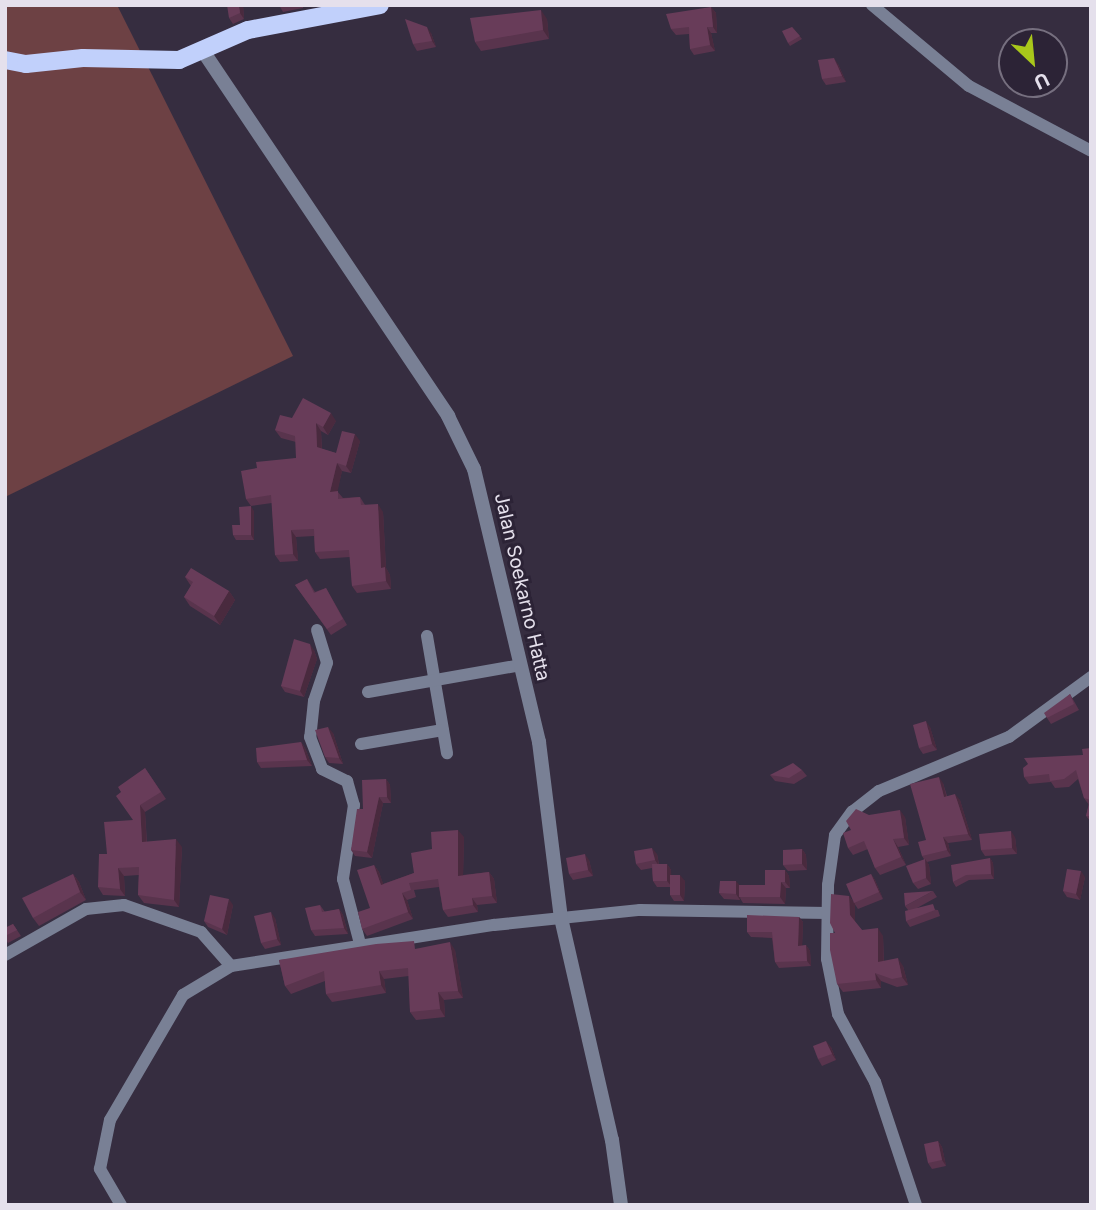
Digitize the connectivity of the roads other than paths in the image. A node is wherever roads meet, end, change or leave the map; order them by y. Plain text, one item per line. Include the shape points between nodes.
1 (380, 5) edge
2 (872, 5) edge
3 (203, 51) junction
4 (5, 60) edge
5 (1091, 151) edge
6 (317, 630) dead end
7 (427, 635) dead end
8 (521, 665) junction
9 (1091, 677) edge
10 (434, 680) junction
11 (368, 692) dead end
12 (443, 730) junction
13 (361, 744) dead end
14 (447, 753) dead end
15 (828, 913) junction
16 (561, 918) junction
17 (360, 944) junction
18 (5, 955) edge
19 (231, 966) junction
20 (121, 1205) edge
21 (621, 1205) edge
22 (916, 1205) edge

1 - 3 main road via 248,30
2 - 5 street via 969,86
3 - 4 main road via 163,62 100,58 26,64
3 - 8 street, Jalan Soekarno Hatta via 448,416 474,469
6 - 17 street via 327,663 314,701 310,737 322,769 347,780 354,805 343,879
7 - 10 street
8 - 10 street
8 - 16 street, Jalan Soekarno Hatta via 539,742
9 - 15 street via 1009,737 879,791 852,812 835,835
10 - 11 street
10 - 12 street
12 - 13 street
12 - 14 street
15 - 16 street via 640,910
15 - 22 street via 827,959 838,1014 875,1082
16 - 17 street
16 - 21 street, Jalan Soekarno Hatta via 612,1140
17 - 19 street
18 - 19 street via 86,909 124,905 201,932
19 - 20 street via 183,995 110,1120 100,1170

